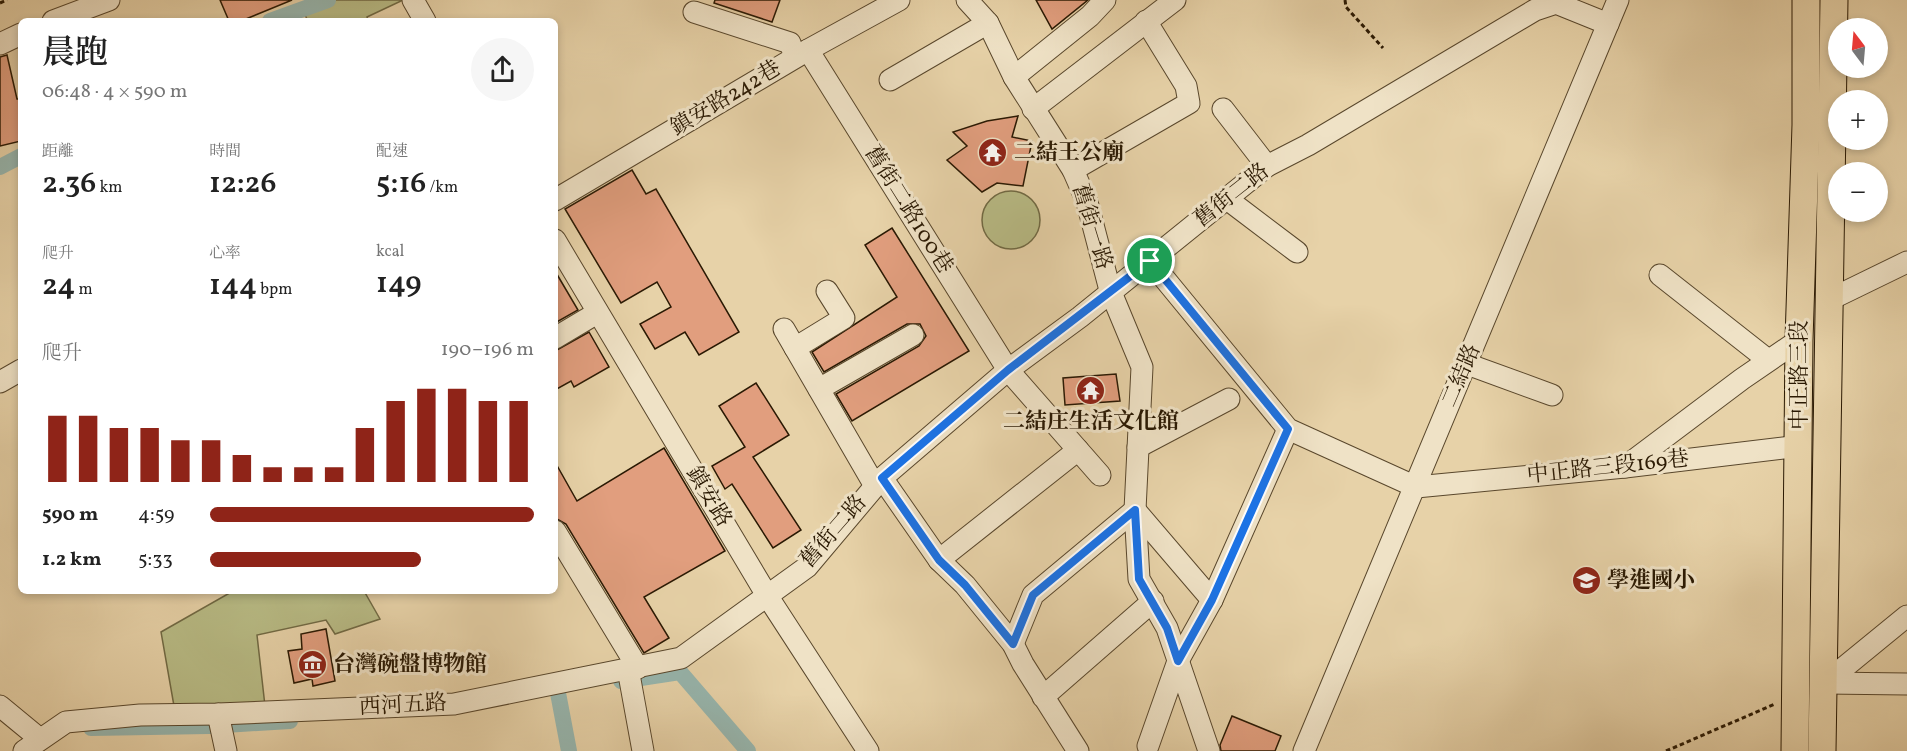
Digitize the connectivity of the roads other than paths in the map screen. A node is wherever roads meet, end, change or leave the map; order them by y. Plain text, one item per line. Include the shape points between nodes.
1 (109, 0) edge
2 (413, 0) edge
3 (899, 0) edge
4 (967, 0) edge
5 (1105, 0) edge
6 (1175, 0) edge
7 (1618, 0) edge
8 (1806, 0) edge
9 (1834, 0) edge
10 (694, 12) dead end
11 (61, 18) edge
12 (423, 18) edge
13 (1146, 21) junction
14 (988, 23) junction
15 (1608, 24) junction
16 (18, 35) edge
17 (0, 44) edge
18 (801, 53) junction
19 (1014, 77) junction
20 (890, 80) dead end
21 (1033, 109) junction
22 (1222, 109) dead end
23 (1267, 166) junction
24 (1073, 170) junction
25 (558, 198) edge
26 (1227, 199) junction
27 (558, 245) edge
28 (1297, 252) dead end
29 (1150, 261) junction
30 (1907, 262) edge
31 (1660, 275) dead end
32 (1110, 290) junction
33 (827, 291) dead end
34 (1829, 300) junction
35 (597, 313) junction
36 (784, 329) dead end
37 (913, 335) dead end
38 (558, 336) edge
39 (1799, 340) junction
40 (795, 348) junction
41 (1768, 360) junction
42 (1467, 364) junction
43 (1008, 370) junction
44 (18, 372) edge
45 (0, 382) edge
46 (819, 389) junction
47 (1552, 395) dead end
48 (1229, 399) dead end
49 (1288, 429) junction
50 (1800, 446) junction
51 (1138, 447) junction
52 (1078, 450) junction
53 (1625, 467) junction
54 (1100, 475) dead end
55 (878, 482) junction
56 (1416, 487) junction
57 (1135, 510) junction
58 (1827, 524) junction
59 (1798, 525) junction
60 (558, 536) edge
61 (939, 560) junction
62 (768, 597) junction
63 (1212, 600) junction
64 (1152, 601) junction
65 (1907, 616) edge
66 (1013, 644) junction
67 (1178, 661) junction
68 (633, 668) junction
69 (1825, 683) junction
70 (1907, 684) edge
71 (1043, 697) junction
72 (0, 706) edge
73 (221, 729) edge
74 (32, 745) edge
75 (1148, 746) dead end
76 (643, 751) edge
77 (868, 751) edge
78 (1078, 751) edge
79 (1209, 751) edge
80 (1304, 751) edge
81 (1795, 751) edge
82 (1822, 751) edge

1 - 11 street
2 - 12 street
3 - 18 street, 鎮安路242巷
4 - 14 street, 舊街一路
5 - 19 street
6 - 13 street
7 - 15 street, 二結路
8 - 39 main road, 中正路三段
9 - 34 main road, 中正路三段
10 - 18 street, 舊街二路100巷 via 790,43
13 - 21 street
13 - 24 street via 1186,86 1189,103
14 - 19 street, 舊街一路
14 - 20 street
15 - 23 street, 舊街二路 via 1556,3 1534,10
15 - 42 street, 二結路
16 - 17 street
18 - 25 street, 鎮安路242巷
18 - 43 street, 舊街二路100巷
19 - 21 street, 舊街一路
21 - 24 street, 舊街一路
22 - 23 street
23 - 26 street, 舊街二路
24 - 32 street, 舊街一路 via 1087,202
26 - 28 street
26 - 29 street, 舊街二路
27 - 35 street, 鎮安路
29 - 32 street, 舊街二路
29 - 49 street
30 - 34 street
31 - 41 street
32 - 43 street, 舊街二路
32 - 51 street, 舊街一路 via 1142,367
33 - 40 street via 844,318
34 - 58 main road, 中正路三段
35 - 38 street
35 - 62 street, 鎮安路
36 - 40 street
37 - 46 street
39 - 41 street
39 - 50 main road, 中正路三段
40 - 46 street
41 - 53 street
42 - 47 street
42 - 56 street, 二結路
43 - 52 street, 舊街二路100巷
43 - 55 street, 舊街二路
44 - 45 street
46 - 55 street
48 - 51 street
49 - 56 street
49 - 63 street
50 - 53 street, 中正路三段169巷
50 - 59 main road, 中正路三段
51 - 57 street, 舊街一路
52 - 54 street, 舊街二路100巷
52 - 61 street
53 - 56 street, 中正路三段169巷
55 - 61 street
55 - 62 street, 舊街二路 via 807,567
56 - 80 street, 二結路
57 - 63 street
57 - 64 street, 舊街一路 via 1139,579
57 - 66 street via 1033,595
58 - 59 main road
58 - 69 main road, 中正路三段
59 - 81 main road, 中正路三段
60 - 68 street
61 - 66 street
62 - 68 street, 西河五路 via 681,658
62 - 77 street, 鎮安路
63 - 67 street
64 - 67 street, 舊街一路 via 1167,628
64 - 71 street
65 - 69 street
66 - 71 street
67 - 75 street
67 - 79 street, 舊街一路
68 - 73 street, 西河五路 via 454,704
68 - 76 street via 632,690
69 - 70 street
69 - 82 main road, 中正路三段
71 - 78 street
72 - 74 street
73 - 74 street, 西河五路 via 141,715 66,722

